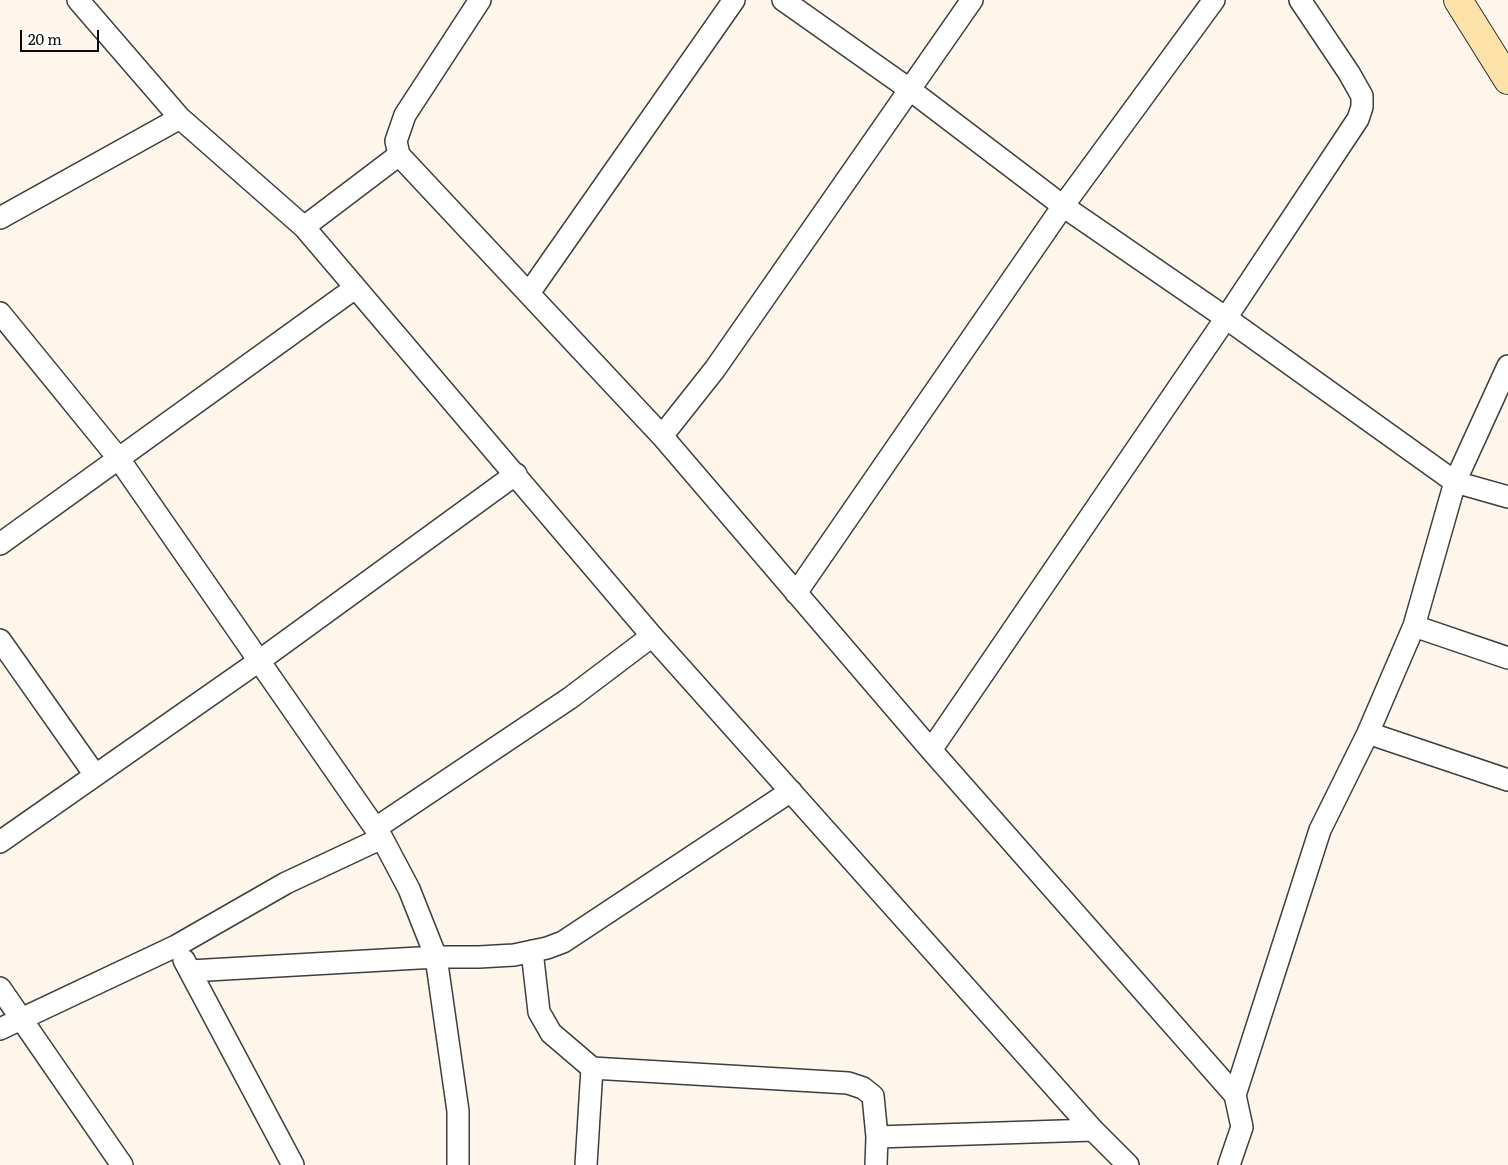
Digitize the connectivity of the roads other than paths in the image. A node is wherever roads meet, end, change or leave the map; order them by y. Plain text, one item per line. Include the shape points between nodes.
1 (78, 0) edge
2 (480, 0) edge
3 (734, 0) edge
4 (783, 0) edge
5 (972, 0) edge
6 (1214, 0) edge
7 (1300, 0) edge
8 (1458, 0) edge
9 (1508, 80) edge
10 (909, 89) junction
11 (180, 118) junction
12 (399, 154) junction
13 (1063, 206) junction
14 (0, 218) edge
15 (304, 227) junction
16 (355, 288) junction
17 (528, 293) junction
18 (0, 313) edge
19 (1226, 318) junction
20 (1508, 366) edge
21 (662, 436) junction
22 (119, 459) junction
23 (516, 474) junction
24 (1455, 482) junction
25 (1508, 497) edge
26 (0, 544) edge
27 (796, 593) junction
28 (1414, 626) junction
29 (652, 636) junction
30 (0, 640) edge
31 (1508, 658) edge
32 (259, 661) junction
33 (1368, 732) junction
34 (931, 750) junction
35 (96, 775) junction
36 (1508, 780) edge
37 (791, 791) junction
38 (379, 833) junction
39 (0, 842) edge
40 (176, 946) junction
41 (532, 951) junction
42 (436, 957) junction
43 (190, 971) junction
44 (0, 988) edge
45 (20, 1019) junction
46 (0, 1029) edge
47 (592, 1068) junction
48 (1235, 1095) junction
49 (1093, 1130) junction
50 (877, 1136) junction
51 (122, 1165) edge
52 (293, 1165) edge
53 (458, 1165) edge
54 (586, 1165) edge
55 (876, 1165) edge
56 (1128, 1165) edge
57 (1229, 1165) edge

1 - 11 street
2 - 12 street via 405,115 396,141
3 - 17 street
4 - 10 street
5 - 10 street
6 - 13 street
7 - 19 street via 1349,73 1362,96 1362,107 1358,119
8 - 9 street
10 - 13 street
10 - 21 street via 715,368
11 - 14 street
11 - 15 street
12 - 15 street
12 - 17 street
13 - 19 street
13 - 27 street
15 - 16 street
16 - 22 street
16 - 23 street
17 - 21 street
18 - 22 street
19 - 24 street
19 - 34 street
20 - 24 street
21 - 27 street
22 - 26 street
22 - 32 street
23 - 29 street
23 - 32 street
24 - 25 street
24 - 28 street
27 - 34 street
28 - 31 street
28 - 33 street
29 - 37 street
29 - 38 street
30 - 35 street
32 - 35 street
32 - 38 street
33 - 36 street
33 - 48 street via 1320,830
34 - 48 street
35 - 39 street
37 - 41 street via 563,942
37 - 49 street
38 - 40 street
38 - 42 street via 410,889
40 - 43 street
40 - 45 street
41 - 42 street via 480,958
41 - 47 street via 539,1012 551,1033
42 - 43 street
42 - 53 street via 458,1111
43 - 52 street
44 - 45 street
45 - 46 street
45 - 51 street
47 - 50 street via 848,1083 873,1096
47 - 54 street
48 - 57 street via 1242,1127
49 - 50 street
49 - 56 street
50 - 55 street

